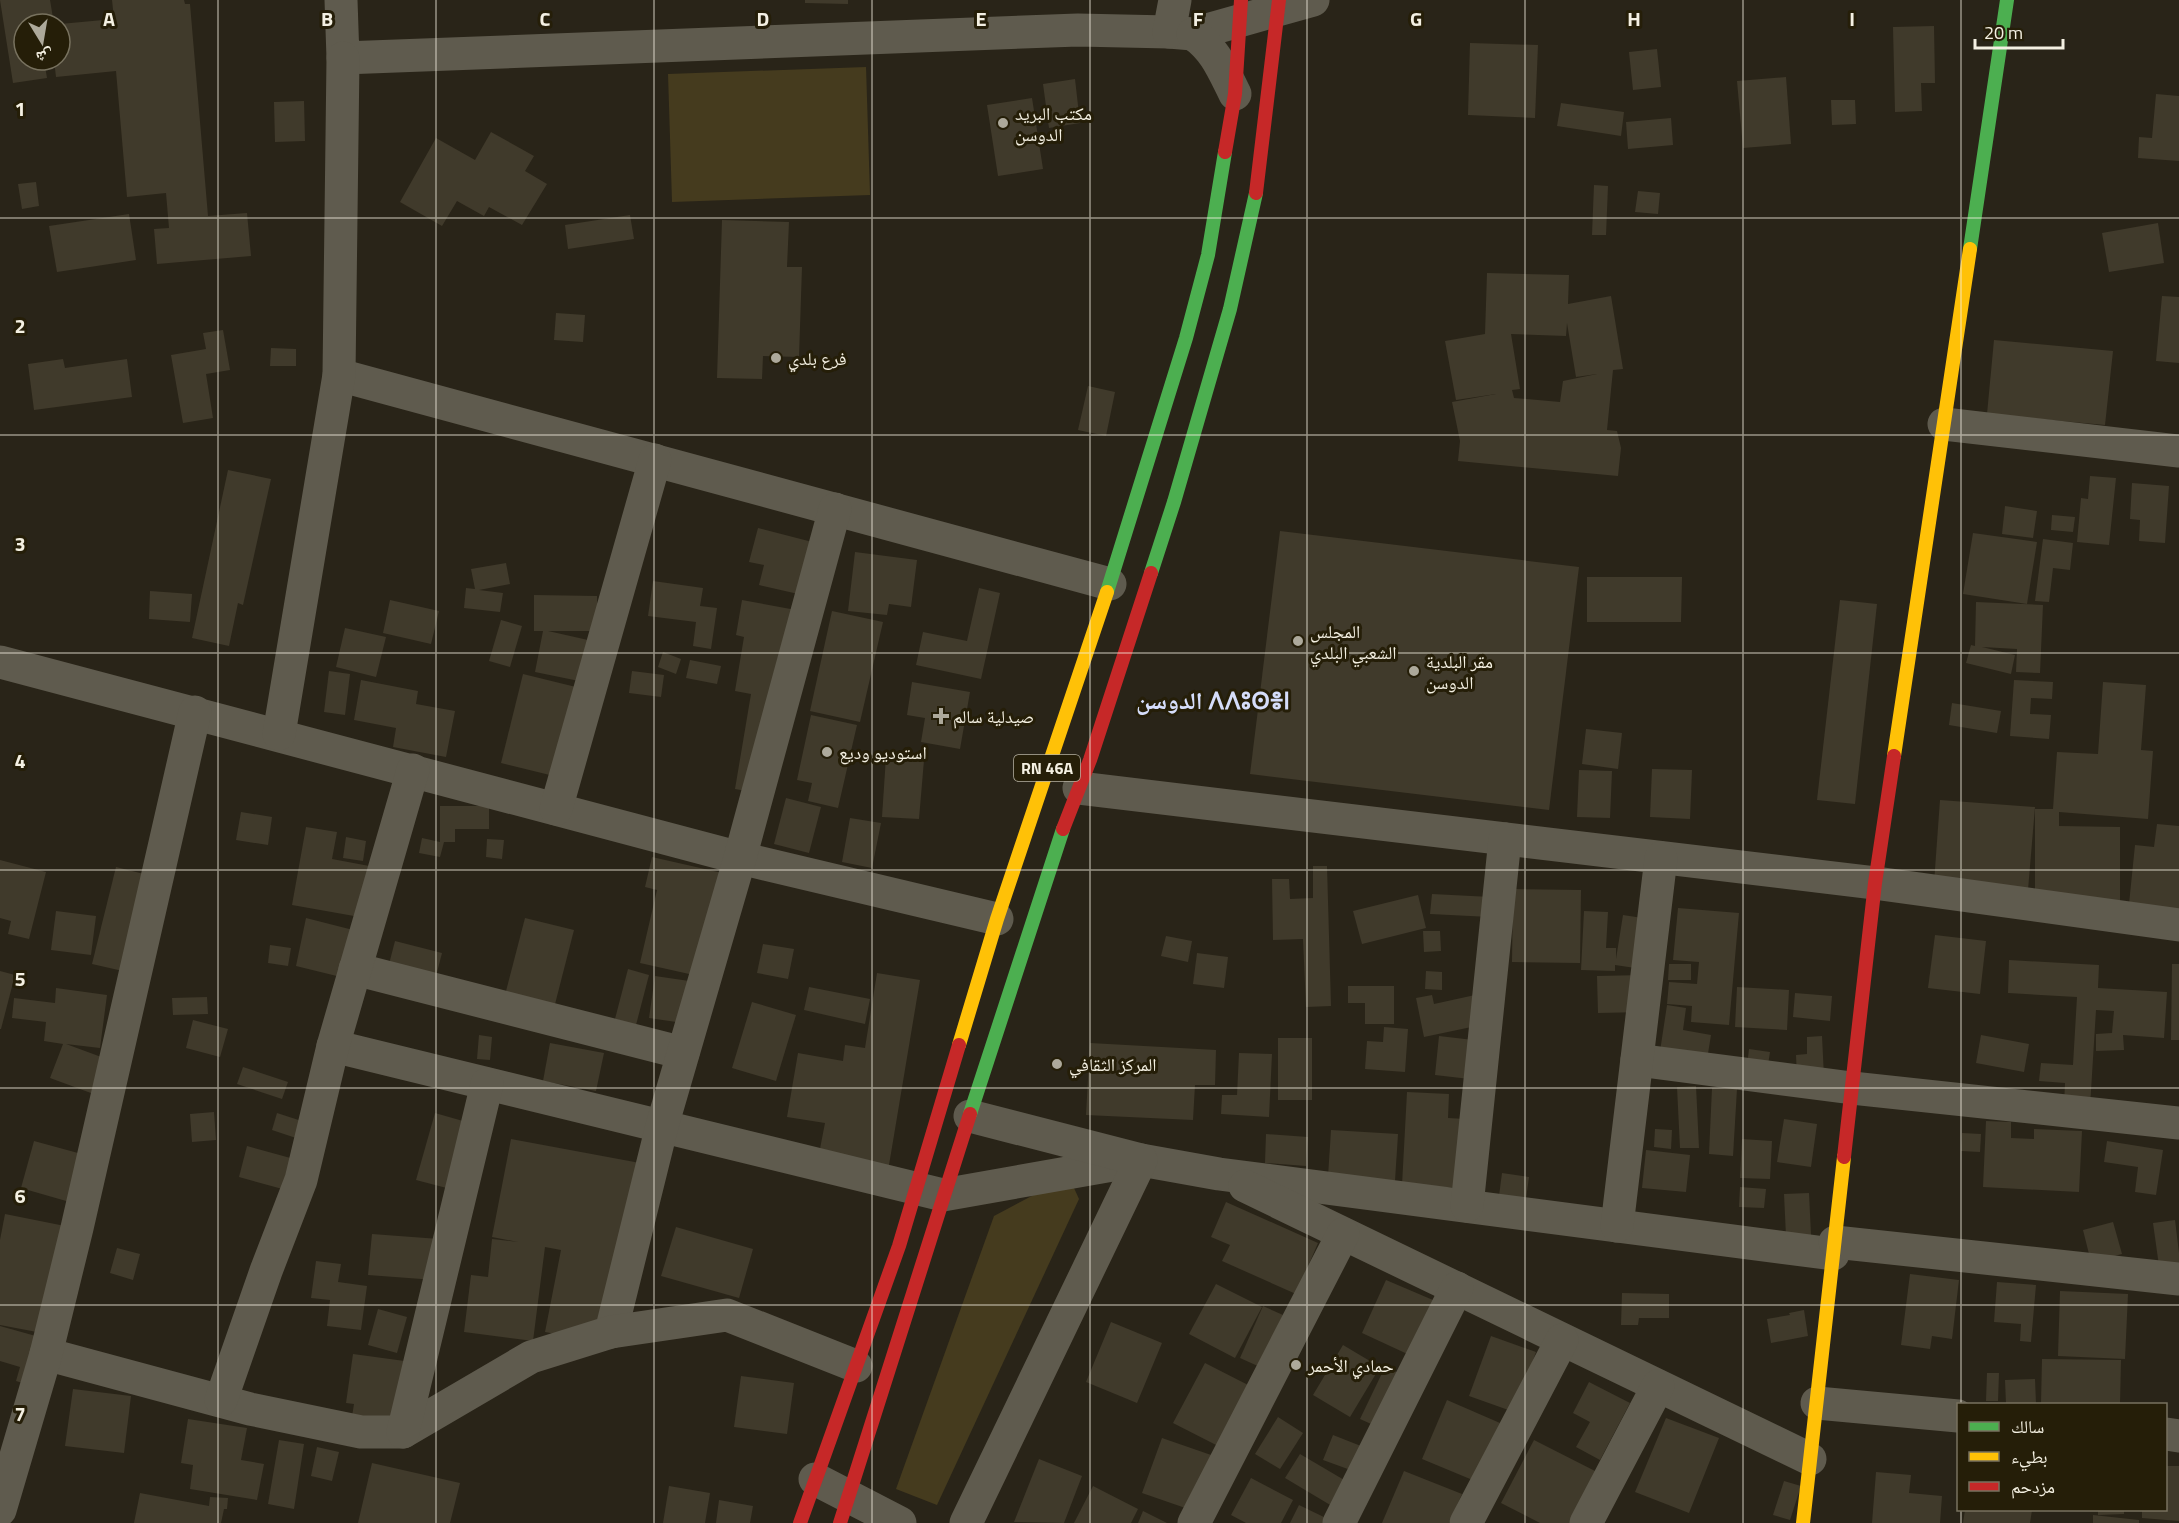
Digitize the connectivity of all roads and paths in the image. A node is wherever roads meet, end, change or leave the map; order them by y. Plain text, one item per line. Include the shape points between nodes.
1 (341, 0) edge
2 (1175, 0) edge
3 (1313, 0) edge
4 (1329, 0) edge
5 (2007, 0) edge
6 (1278, 4) edge
7 (1240, 10) edge
8 (1181, 33) junction
9 (343, 58) junction
10 (1272, 64) junction
11 (1235, 94) junction
12 (339, 375) junction
13 (1944, 424) junction
14 (2179, 452) edge
15 (655, 460) junction
16 (835, 509) junction
17 (1110, 584) junction
18 (0, 662) edge
19 (195, 712) junction
20 (279, 734) junction
21 (413, 770) junction
22 (1079, 788) junction
23 (556, 809) junction
24 (1505, 839) junction
25 (740, 858) junction
26 (1661, 858) junction
27 (1875, 884) junction
28 (997, 919) junction
29 (2179, 925) edge
30 (356, 969) junction
31 (333, 1046) junction
32 (683, 1053) junction
33 (1637, 1060) junction
34 (487, 1084) junction
35 (1852, 1088) junction
36 (970, 1116) junction
37 (2179, 1123) edge
38 (662, 1126) junction
39 (1141, 1160) junction
40 (1219, 1174) junction
41 (929, 1193) junction
42 (1467, 1206) junction
43 (1617, 1226) junction
44 (1342, 1233) junction
45 (1834, 1248) junction
46 (2179, 1279) edge
47 (1457, 1288) junction
48 (611, 1332) junction
49 (1563, 1340) junction
50 (46, 1354) junction
51 (856, 1366) junction
52 (1658, 1386) junction
53 (221, 1400) junction
54 (1817, 1403) junction
55 (1957, 1416) edge
56 (403, 1432) junction
57 (1810, 1459) junction
58 (816, 1479) junction
59 (844, 1509) edge
60 (0, 1510) edge
61 (800, 1523) edge
62 (900, 1523) edge
63 (966, 1523) edge
64 (1194, 1523) edge
65 (1339, 1523) edge
66 (1466, 1523) edge
67 (1586, 1523) edge
68 (1803, 1523) edge

1 - 9 street
2 - 8 street
3 - 6 street
4 - 10 street via 1306,12
5 - 13 main road
6 - 7 street
6 - 10 main road, RN 46A
7 - 8 street
7 - 11 main road, RN 46A
8 - 9 street via 1078,30
8 - 11 street via 1206,43
9 - 12 street
10 - 22 main road, RN 46A via 1257,188 1230,309 1174,502
11 - 17 main road, RN 46A via 1208,255
12 - 15 street
12 - 20 street
13 - 14 street
13 - 27 main road
15 - 16 street
15 - 23 street
16 - 17 street
16 - 25 street
17 - 28 main road, RN 46A
18 - 19 street
19 - 20 street
19 - 50 street
20 - 21 street
21 - 23 street
21 - 30 street
22 - 24 street
22 - 36 main road, RN 46A
23 - 25 street
24 - 26 street
24 - 42 street
25 - 28 street
25 - 32 street
26 - 27 street
26 - 33 street
27 - 29 street
27 - 35 main road
28 - 41 main road, RN 46A
30 - 31 street
30 - 32 street
31 - 34 street
31 - 53 street via 301,1180
32 - 38 street
33 - 35 street
33 - 43 street
34 - 38 street
34 - 56 street
35 - 37 street
35 - 45 main road
36 - 39 street
36 - 41 main road, RN 46A
38 - 41 street
38 - 48 street
39 - 40 street
39 - 41 street
39 - 63 street
40 - 42 street
40 - 44 street
41 - 51 main road, RN 46A via 899,1246
41 - 59 main road, RN 46A
42 - 43 street
43 - 45 street
44 - 47 street
44 - 64 street
45 - 46 street
45 - 54 main road
47 - 49 street
47 - 65 street
48 - 51 street via 726,1315
48 - 56 street via 531,1357
49 - 52 street
49 - 66 street
50 - 53 street
50 - 60 street
51 - 58 main road, RN 46A
52 - 57 street
52 - 67 street
53 - 56 street via 361,1432
54 - 55 street
54 - 57 main road
57 - 68 main road
58 - 59 street
58 - 61 main road, RN 46A
59 - 62 street

